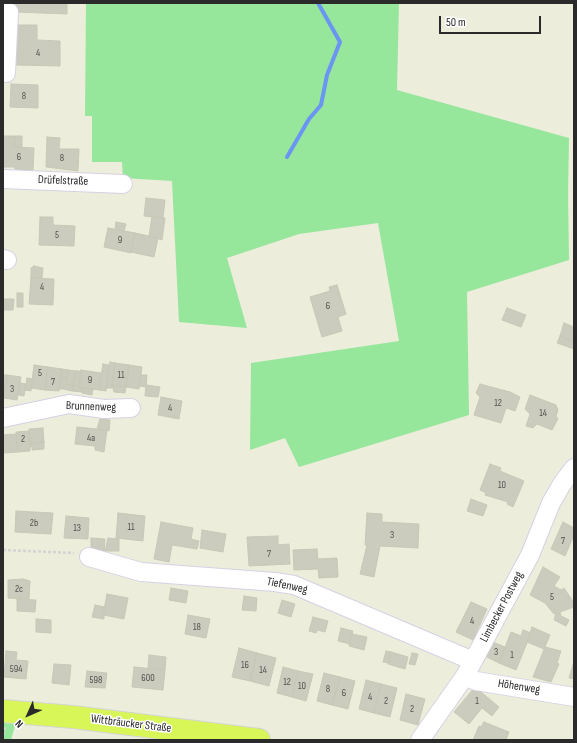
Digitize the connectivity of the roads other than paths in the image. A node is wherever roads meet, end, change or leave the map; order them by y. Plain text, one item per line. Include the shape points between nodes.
1 (6, 12) edge
2 (3, 72) edge
3 (3, 179) edge
4 (122, 184) dead end
5 (131, 408) dead end
6 (3, 418) edge
7 (574, 468) edge
8 (89, 557) road end
9 (469, 668) junction
10 (574, 697) edge
11 (3, 711) edge
12 (259, 740) edge
13 (420, 740) edge

1 - 2 street via 6,73
3 - 4 street, Drüfelstraße
5 - 6 street, Brunnenweg via 104,410 69,404
7 - 9 street, Limbecker Postweg via 551,503 530,555
8 - 9 street, Tiefenweg via 141,572 294,585
9 - 10 street, Höhenweg via 476,681
9 - 13 street, Limbecker Postweg
11 - 12 main road, Wittbräucker Straße

